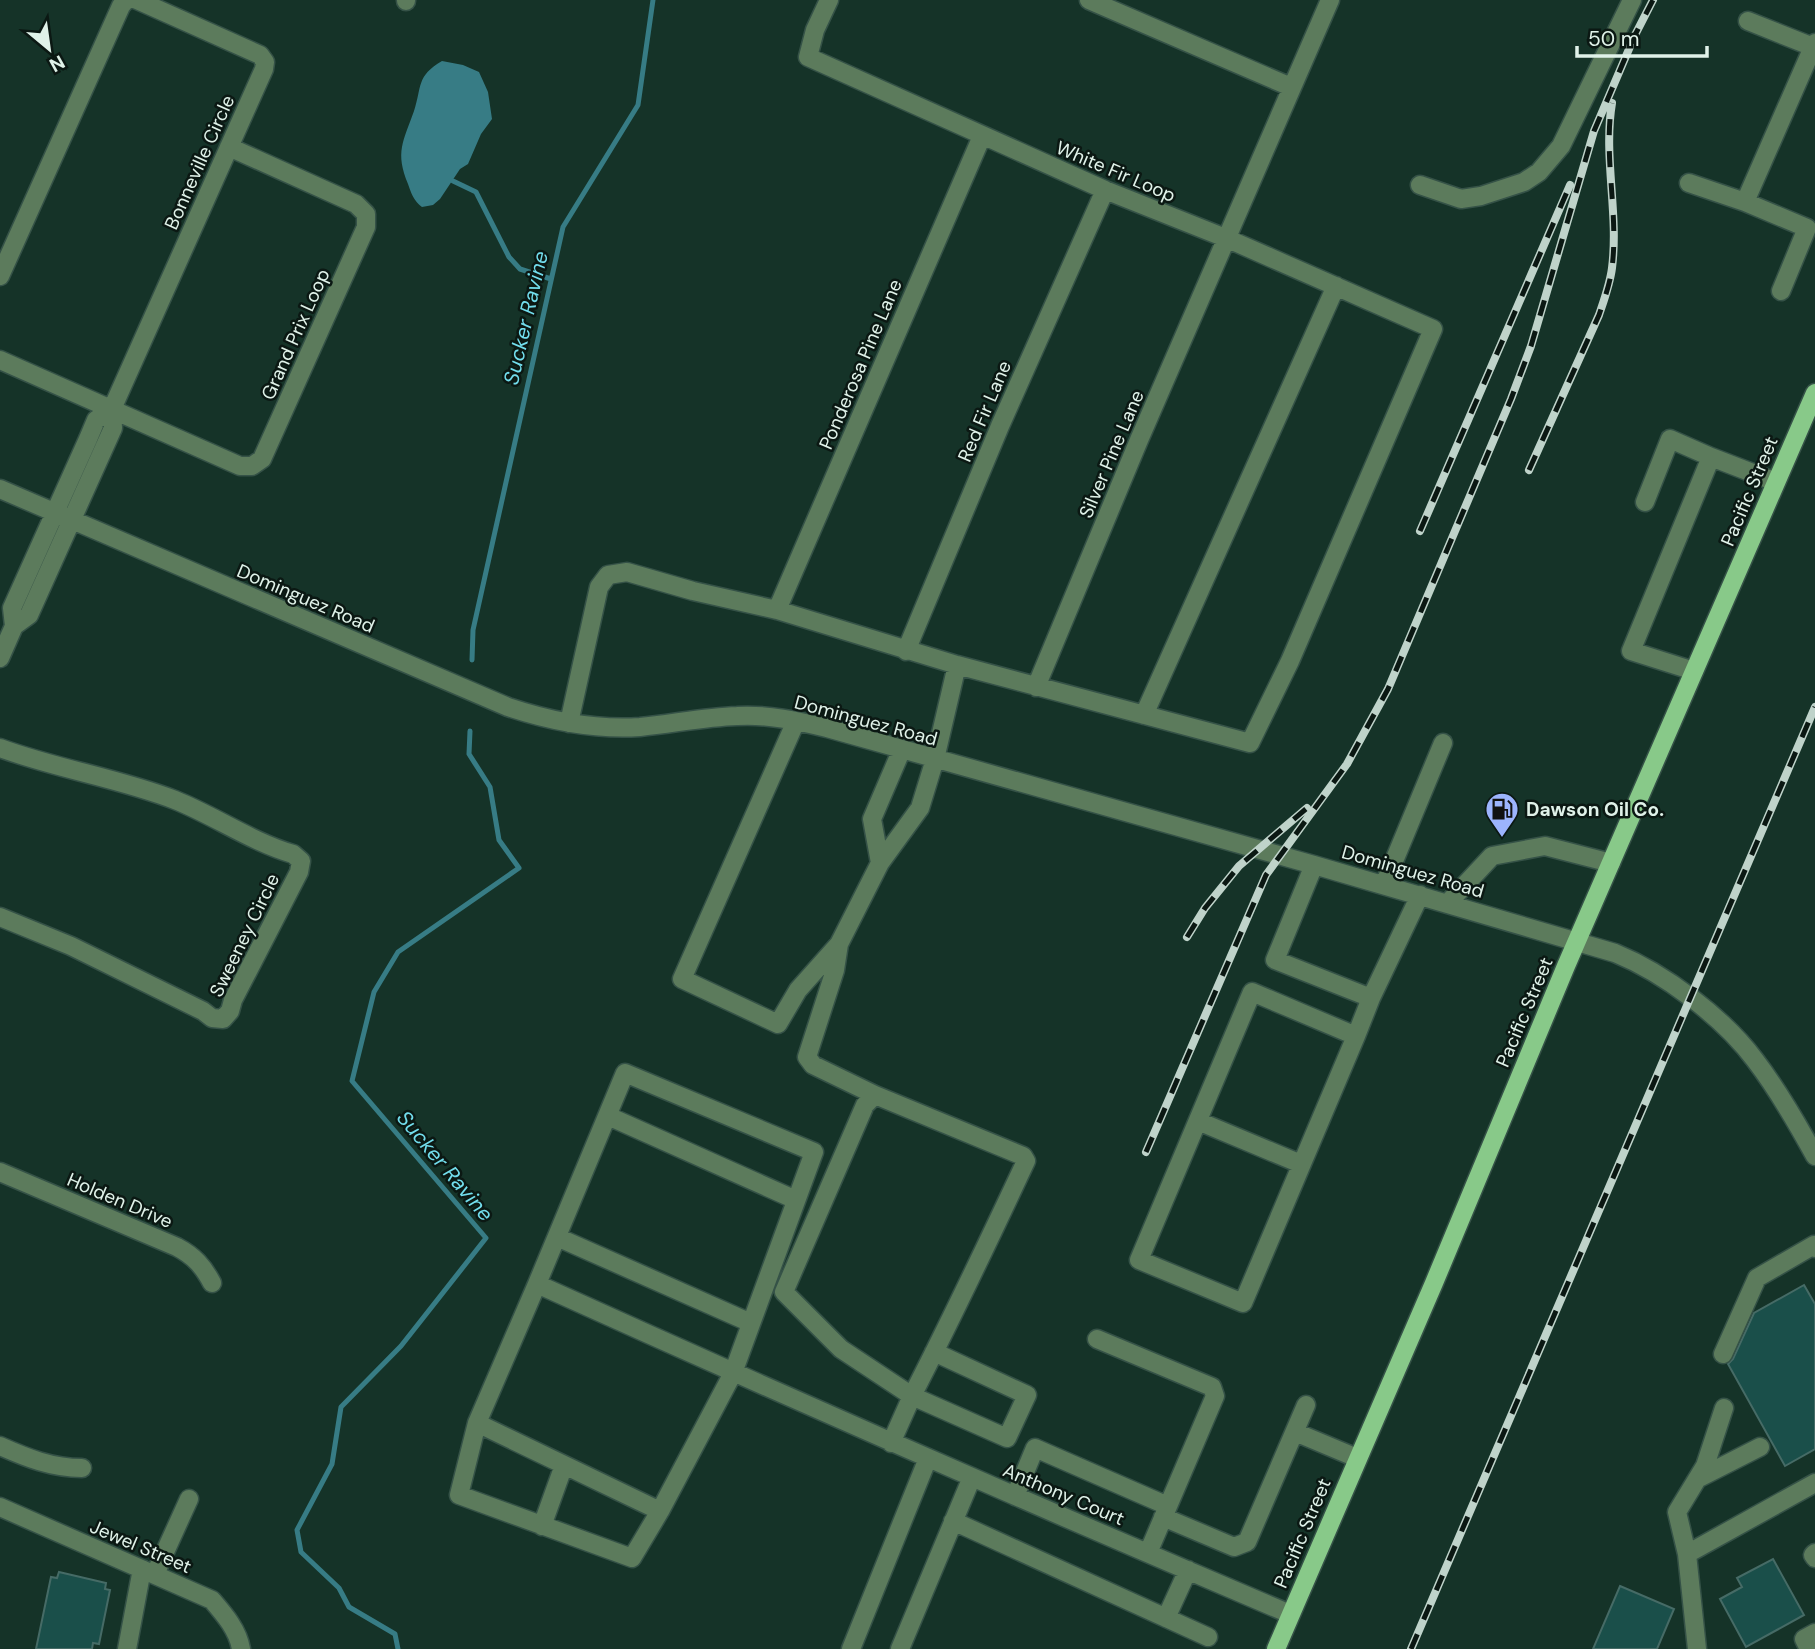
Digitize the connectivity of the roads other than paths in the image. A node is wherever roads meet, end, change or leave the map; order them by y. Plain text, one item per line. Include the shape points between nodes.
1 (125, 0) edge
2 (137, 0) edge
3 (829, 0) edge
4 (1089, 0) edge
5 (1331, 0) edge
6 (1632, 0) edge
7 (1748, 21) dead end
8 (1814, 46) edge
9 (1291, 88) junction
10 (982, 135) junction
11 (229, 147) junction
12 (1689, 183) dead end
13 (1420, 185) dead end
14 (1105, 191) junction
15 (1745, 202) junction
16 (1811, 230) edge
17 (1228, 239) junction
18 (0, 276) edge
19 (1336, 286) junction
20 (1781, 291) dead end
21 (0, 360) edge
22 (1815, 393) edge
23 (112, 409) junction
24 (1711, 457) junction
25 (1776, 482) junction
26 (0, 489) edge
27 (1645, 502) dead end
28 (55, 513) junction
29 (72, 520) junction
30 (777, 610) junction
31 (7, 623) edge
32 (906, 651) junction
33 (0, 658) edge
34 (957, 665) junction
35 (1694, 671) junction
36 (1036, 687) junction
37 (1144, 715) junction
38 (796, 721) junction
39 (569, 723) junction
40 (1443, 743) dead end
41 (0, 748) edge
42 (902, 749) junction
43 (935, 759) junction
44 (880, 863) junction
45 (1611, 863) junction
46 (1314, 865) junction
47 (1384, 885) junction
48 (1420, 895) junction
49 (1448, 903) junction
50 (0, 917) edge
51 (1577, 941) junction
52 (839, 944) junction
53 (1371, 998) junction
54 (1356, 1035) junction
55 (875, 1095) junction
56 (608, 1116) junction
57 (1198, 1121) junction
58 (1815, 1156) edge
59 (1301, 1164) junction
60 (0, 1172) edge
61 (796, 1200) junction
62 (557, 1237) junction
63 (1814, 1246) edge
64 (212, 1283) dead end
65 (537, 1284) junction
66 (751, 1323) junction
67 (1097, 1339) dead end
68 (934, 1352) junction
69 (1723, 1354) dead end
70 (733, 1373) junction
71 (912, 1396) junction
72 (1306, 1405) dead end
73 (1724, 1408) dead end
74 (477, 1423) junction
75 (1295, 1432) junction
76 (891, 1443) junction
77 (0, 1446) edge
78 (1760, 1447) dead end
79 (928, 1458) junction
80 (1357, 1458) junction
81 (564, 1465) junction
82 (82, 1468) dead end
83 (972, 1477) junction
84 (1697, 1479) junction
85 (1813, 1490) edge
86 (1015, 1496) junction
87 (189, 1499) dead end
88 (0, 1507) edge
89 (660, 1511) junction
90 (1165, 1512) junction
91 (953, 1521) junction
92 (542, 1526) junction
93 (1147, 1553) junction
94 (1687, 1554) junction
95 (1188, 1570) junction
96 (148, 1571) junction
97 (1290, 1614) junction
98 (1166, 1618) junction
99 (1815, 1633) edge
100 (1208, 1637) dead end
101 (127, 1649) edge
102 (241, 1649) edge
103 (851, 1649) edge
104 (900, 1649) edge
105 (1276, 1649) edge
106 (1697, 1649) edge
107 (1809, 1649) edge

1 - 18 street
2 - 11 street, Bonneville Circle via 260,55 265,62
3 - 10 street, White Fir Loop via 808,57
4 - 9 street
5 - 9 street
6 - 13 street via 1561,146 1539,172 1524,182 1461,199
7 - 8 street
8 - 15 street
9 - 17 street
10 - 14 street, White Fir Loop
10 - 30 street, Ponderosa Pine Lane
11 - 23 street, Bonneville Circle
11 - 23 street, Grand Prix Loop via 356,204 366,214 366,227 262,459 252,466 240,466
12 - 15 street
14 - 17 street, White Fir Loop
14 - 32 street, Red Fir Lane
15 - 16 street
16 - 20 street
17 - 19 street, White Fir Loop
17 - 36 street, Silver Pine Lane
19 - 37 street
19 - 37 street, White Fir Loop via 1433,329 1290,661 1250,743
21 - 23 street
22 - 25 main road, Pacific Street
23 - 28 street, Bonneville Circle via 96,420
23 - 29 street, Bonneville Circle via 113,428
24 - 25 street
24 - 27 street via 1671,439
24 - 35 street via 1631,651
25 - 35 main road, Pacific Street
26 - 28 street, Dominguez Road
28 - 29 street, Dominguez Road
28 - 31 street
29 - 31 street via 29,615
29 - 39 street, Dominguez Road via 508,707
30 - 32 street
30 - 39 street via 627,572 608,575 599,587
31 - 33 street
32 - 34 street
34 - 36 street
34 - 43 street
35 - 45 main road, Pacific Street
36 - 37 street
38 - 39 street, Dominguez Road via 739,715 639,727
38 - 42 street, Dominguez Road
38 - 52 street via 682,979 778,1024 803,984
40 - 47 street
41 - 50 street, Sweeney Circle via 177,801 301,861 223,1019 212,1018 61,942
42 - 43 street, Dominguez Road
42 - 44 street via 872,819
43 - 44 street via 920,808
43 - 46 street, Dominguez Road
44 - 52 street
45 - 49 street via 1545,846 1492,856
45 - 51 main road, Pacific Street
46 - 47 street, Dominguez Road
46 - 53 street via 1275,960
47 - 48 street, Dominguez Road
48 - 49 street, Dominguez Road
48 - 53 street
49 - 51 street, Dominguez Road
51 - 58 street, Dominguez Road via 1626,957 1704,1008 1753,1057
51 - 80 main road, Pacific Street
52 - 55 street via 807,1057 813,1065
53 - 54 street
54 - 57 street via 1252,992
54 - 59 street
55 - 68 street via 1026,1161
55 - 71 street via 865,1105 784,1292 841,1349
56 - 61 street
56 - 61 street via 625,1073 814,1152
56 - 62 street
57 - 59 street
57 - 59 street via 1139,1260 1243,1303
60 - 64 street, Holden Drive via 177,1247 193,1256
61 - 66 street
62 - 65 street
62 - 66 street
63 - 69 street via 1757,1278
65 - 70 street, Anthony Court
65 - 74 street
66 - 70 street
67 - 90 street via 1212,1387 1215,1396
68 - 71 street
68 - 71 street via 1027,1395 1007,1438
70 - 76 street, Anthony Court
70 - 89 street
71 - 76 street
72 - 75 street
73 - 84 street
74 - 81 street
74 - 92 street via 459,1495
75 - 80 street
75 - 90 street via 1247,1542 1234,1548
76 - 79 street, Anthony Court
77 - 82 street via 46,1464
78 - 84 street
79 - 83 street, Anthony Court
79 - 103 street
80 - 97 main road, Pacific Street
81 - 89 street
81 - 92 street
83 - 86 street, Anthony Court
83 - 91 street
84 - 94 street via 1677,1512
85 - 94 street
86 - 90 street via 1035,1448
86 - 93 street, Anthony Court
87 - 96 street
88 - 96 street, Jewel Street
89 - 92 street via 632,1558
90 - 93 street
91 - 98 street
91 - 104 street
93 - 95 street, Anthony Court
94 - 106 street
95 - 97 street, Anthony Court
95 - 98 street
96 - 101 street
96 - 102 street, Jewel Street via 212,1600 228,1620
97 - 105 main road, Pacific Street
98 - 100 street
99 - 107 street via 1804,1639

